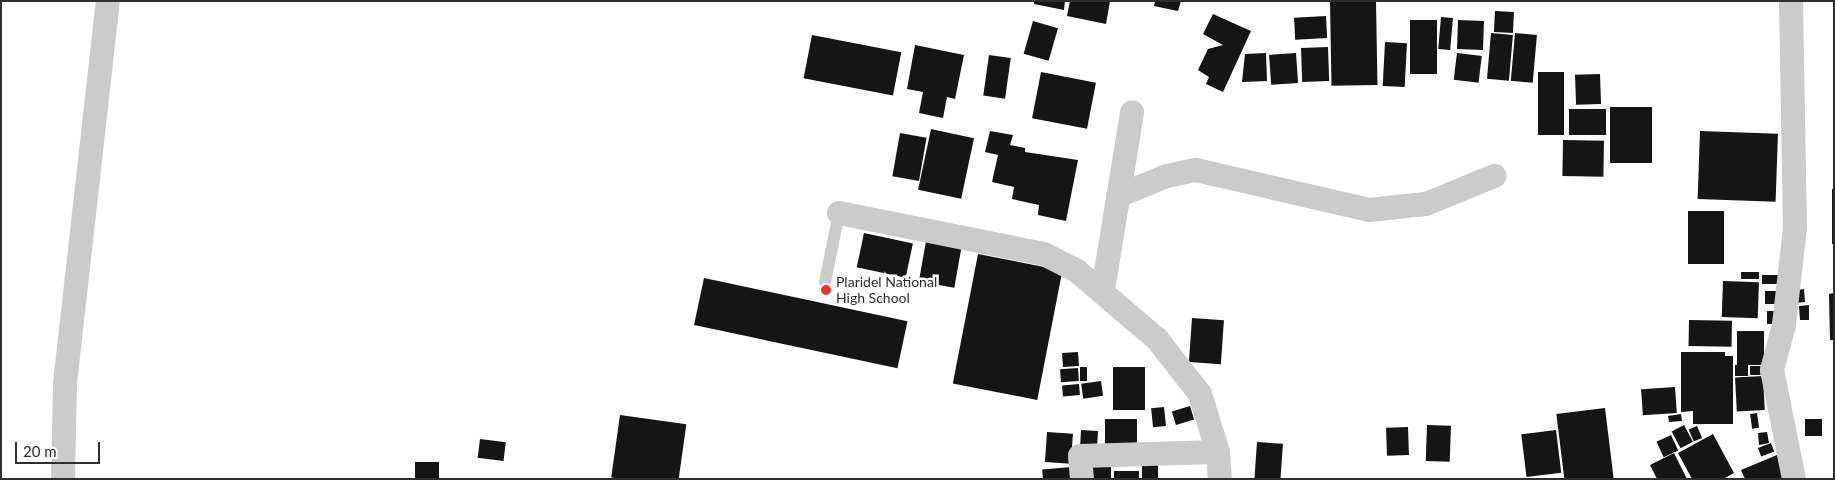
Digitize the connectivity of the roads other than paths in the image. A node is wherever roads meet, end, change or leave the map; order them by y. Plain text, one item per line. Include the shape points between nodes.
1 (108, 1) edge
2 (1791, 1) edge
3 (1132, 112) dead end
4 (1494, 176) dead end
5 (1118, 196) junction
6 (839, 213) joint
7 (825, 282) dead end
8 (1103, 290) junction
9 (1218, 452) junction
10 (64, 479) edge
11 (1082, 479) edge
12 (1220, 479) edge
13 (1794, 479) edge

1 - 10 street via 65,383
2 - 13 street via 1795,228 1784,325 1772,370
3 - 5 street
4 - 5 street via 1426,204 1368,210 1196,170 1168,176
5 - 8 street
6 - 7 lane
6 - 8 street via 1044,254 1077,271
8 - 9 street via 1157,339 1200,394
9 - 11 street via 1080,456
9 - 12 street

